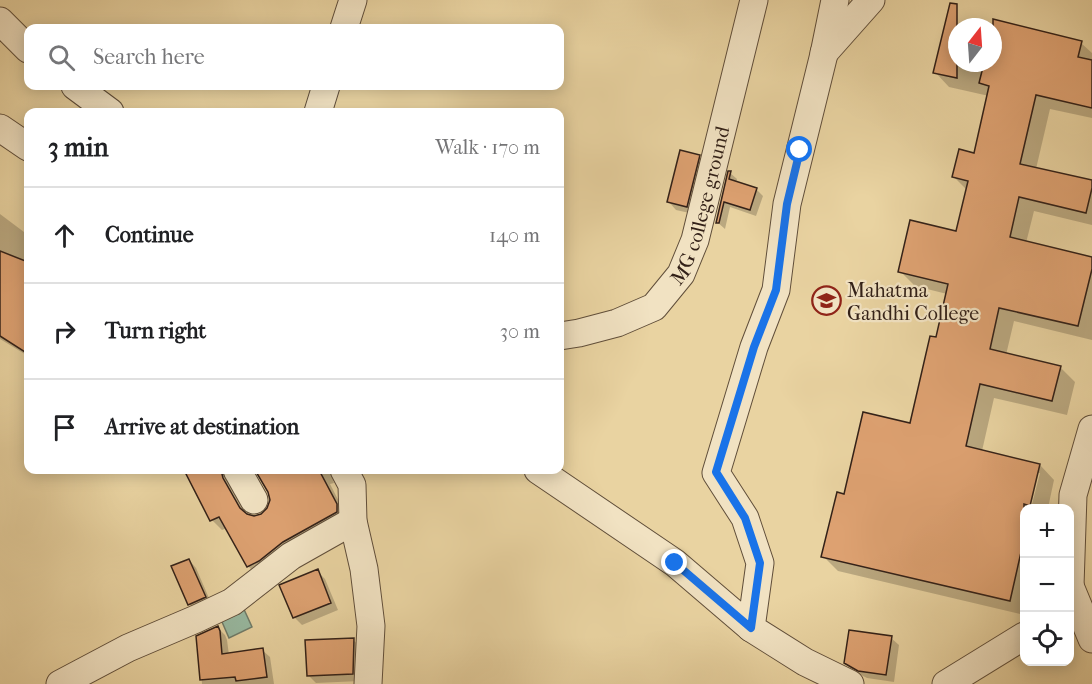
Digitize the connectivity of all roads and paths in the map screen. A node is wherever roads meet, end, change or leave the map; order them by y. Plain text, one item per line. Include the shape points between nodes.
1 (353, 0) edge
2 (754, 0) edge
3 (835, 0) edge
4 (871, 0) edge
5 (0, 21) edge
6 (345, 24) edge
7 (24, 45) edge
8 (824, 54) junction
9 (80, 90) edge
10 (325, 90) edge
11 (105, 108) edge
12 (319, 108) edge
13 (0, 128) edge
14 (24, 144) edge
15 (564, 335) edge
16 (1092, 429) edge
17 (239, 474) edge
18 (346, 474) edge
19 (544, 474) edge
20 (254, 500) dead end
21 (354, 521) junction
22 (1071, 558) edge
23 (1074, 596) edge
24 (751, 628) junction
25 (1020, 638) edge
26 (1092, 639) edge
27 (60, 684) edge
28 (368, 684) edge
29 (850, 684) edge
30 (946, 684) edge

1 - 6 street
2 - 15 street, MG college ground via 695,240 681,274 654,308 617,323
3 - 8 street
4 - 8 street
5 - 7 street
8 - 24 street via 787,204 776,290 754,347 716,472 745,518 760,563
9 - 11 street
10 - 12 street
13 - 14 street
16 - 22 street via 1073,495
17 - 20 street
18 - 21 street via 352,485
19 - 24 street via 675,563
21 - 27 street via 291,556 232,602 128,648
21 - 28 street via 372,626
23 - 26 street
24 - 29 street via 805,662
25 - 30 street

